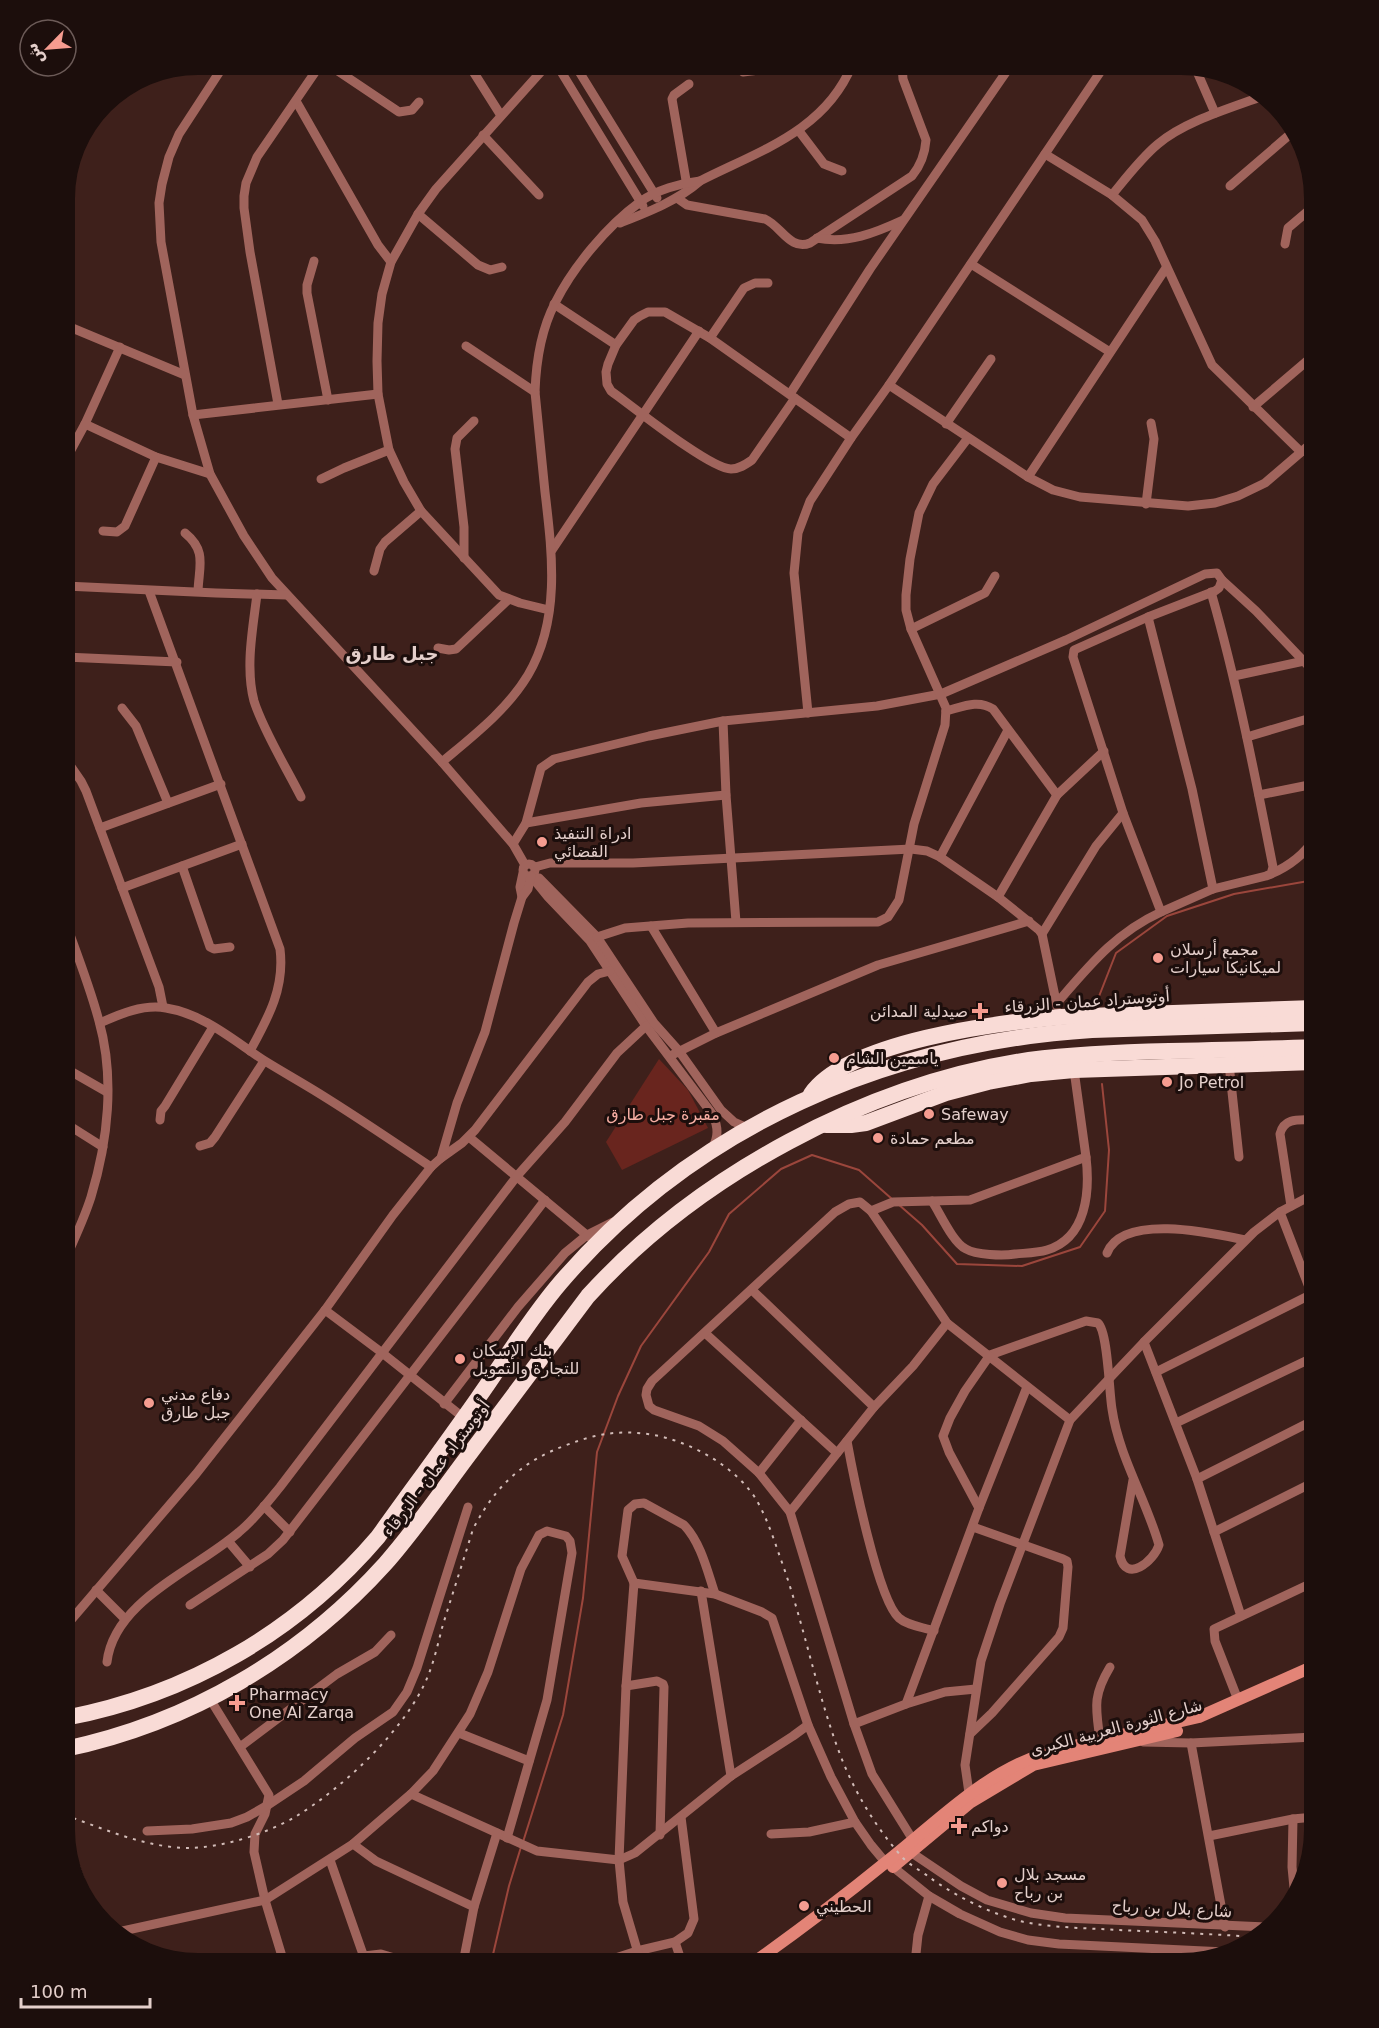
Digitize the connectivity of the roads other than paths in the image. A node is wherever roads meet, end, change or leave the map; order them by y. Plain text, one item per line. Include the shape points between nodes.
1 (217, 75) edge
2 (313, 75) edge
3 (345, 75) edge
4 (476, 75) edge
5 (537, 75) edge
6 (563, 75) edge
7 (581, 75) edge
8 (848, 75) edge
9 (903, 75) edge
10 (1004, 75) edge
11 (1098, 75) edge
12 (1199, 76) edge
13 (689, 84) dead end
14 (1254, 99) edge
15 (296, 102) junction
16 (419, 102) dead end
17 (1215, 113) junction
18 (500, 114) junction
19 (799, 130) junction
20 (483, 135) junction
21 (1288, 136) edge
22 (1045, 154) junction
23 (842, 171) dead end
24 (1230, 186) dead end
25 (687, 187) junction
26 (655, 194) junction
27 (539, 195) dead end
28 (1112, 195) junction
29 (677, 198) junction
30 (641, 201) junction
31 (661, 206) junction
32 (647, 212) junction
33 (418, 214) junction
34 (1304, 214) edge
35 (903, 220) junction
36 (614, 226) junction
37 (817, 238) junction
38 (1285, 244) dead end
39 (314, 261) dead end
40 (391, 262) junction
41 (971, 264) junction
42 (502, 267) dead end
43 (1166, 268) junction
44 (768, 283) dead end
45 (554, 304) junction
46 (75, 329) edge
47 (699, 331) junction
48 (710, 338) junction
49 (616, 345) junction
50 (466, 346) dead end
51 (120, 347) junction
52 (1110, 352) junction
53 (991, 358) dead end
54 (1304, 363) edge
55 (185, 375) junction
56 (889, 385) junction
57 (535, 392) junction
58 (378, 394) junction
59 (793, 396) junction
60 (328, 400) junction
61 (278, 404) junction
62 (1253, 406) junction
63 (193, 415) junction
64 (643, 415) junction
65 (474, 421) dead end
66 (1151, 423) dead end
67 (85, 424) junction
68 (946, 424) junction
69 (851, 438) junction
70 (968, 438) junction
71 (75, 442) edge
72 (1304, 449) edge
73 (389, 450) junction
74 (1301, 452) junction
75 (156, 456) junction
76 (210, 474) junction
77 (1028, 477) junction
78 (321, 479) dead end
79 (1146, 504) junction
80 (421, 511) junction
81 (103, 531) dead end
82 (185, 534) dead end
83 (552, 550) junction
84 (464, 558) junction
85 (374, 571) dead end
86 (995, 576) dead end
87 (1222, 580) junction
88 (75, 587) edge
89 (149, 591) junction
90 (198, 591) junction
91 (1211, 592) junction
92 (257, 594) junction
93 (287, 595) junction
94 (509, 600) junction
95 (549, 610) junction
96 (1148, 617) junction
97 (911, 629) junction
98 (438, 648) dead end
99 (75, 657) edge
100 (1304, 661) joint
101 (177, 662) junction
102 (1234, 676) junction
103 (941, 694) junction
104 (122, 708) dead end
105 (946, 711) junction
106 (808, 713) junction
107 (1304, 720) edge
108 (723, 722) junction
109 (1008, 730) junction
110 (1248, 737) junction
111 (1104, 751) junction
112 (442, 762) junction
113 (75, 772) edge
114 (221, 784) junction
115 (1304, 786) edge
116 (726, 795) junction
117 (1057, 795) junction
118 (1259, 795) junction
119 (301, 797) dead end
120 (168, 802) junction
121 (1123, 813) junction
122 (526, 823) junction
123 (100, 828) junction
124 (242, 844) junction
125 (513, 844) junction
126 (911, 849) junction
127 (1304, 853) edge
128 (940, 857) junction
129 (732, 858) junction
130 (182, 866) junction
131 (530, 872) junction
132 (1271, 874) junction
133 (122, 888) junction
134 (1214, 889) junction
135 (998, 897) junction
136 (1161, 912) junction
137 (1029, 921) junction
138 (736, 922) junction
139 (651, 926) junction
140 (1042, 934) junction
141 (597, 937) junction
142 (230, 947) dead end
143 (75, 950) edge
144 (610, 971) junction
145 (163, 1007) junction
146 (1304, 1008) edge
147 (1058, 1010) junction
148 (100, 1023) junction
149 (1304, 1023) edge
150 (646, 1026) junction
151 (213, 1027) junction
152 (716, 1033) junction
153 (932, 1036) junction
154 (1304, 1047) edge
155 (250, 1051) junction
156 (936, 1053) junction
157 (674, 1054) junction
158 (264, 1060) junction
159 (1304, 1062) edge
160 (1229, 1064) junction
161 (1074, 1070) junction
162 (75, 1074) edge
163 (944, 1086) junction
164 (107, 1092) junction
165 (808, 1098) junction
166 (160, 1120) dead end
167 (1304, 1121) edge
168 (750, 1129) junction
169 (75, 1130) edge
170 (469, 1137) junction
171 (200, 1146) dead end
172 (103, 1148) junction
173 (710, 1151) junction
174 (1086, 1157) junction
175 (1239, 1157) dead end
176 (441, 1158) junction
177 (431, 1167) junction
178 (517, 1176) junction
179 (1304, 1199) edge
180 (545, 1200) junction
181 (932, 1201) junction
182 (1291, 1206) junction
183 (871, 1211) junction
184 (1280, 1212) junction
185 (75, 1236) edge
186 (592, 1239) junction
187 (1245, 1240) junction
188 (1107, 1253) dead end
189 (1304, 1272) edge
190 (752, 1290) junction
191 (1304, 1298) edge
192 (325, 1310) junction
193 (947, 1323) junction
194 (705, 1333) junction
195 (1144, 1342) junction
196 (381, 1352) junction
197 (990, 1355) junction
198 (1304, 1362) edge
199 (1156, 1372) junction
200 (410, 1376) junction
201 (1108, 1381) junction
202 (1027, 1387) junction
203 (444, 1404) junction
204 (874, 1407) junction
205 (464, 1418) junction
206 (801, 1420) junction
207 (1070, 1420) junction
208 (1176, 1423) junction
209 (1304, 1425) edge
210 (847, 1442) junction
211 (837, 1454) junction
212 (759, 1473) junction
213 (1197, 1479) junction
214 (1133, 1480) junction
215 (1304, 1487) edge
216 (264, 1506) junction
217 (468, 1507) dead end
218 (979, 1508) junction
219 (790, 1512) junction
220 (973, 1527) junction
221 (290, 1532) junction
222 (1214, 1532) junction
223 (228, 1541) junction
224 (1022, 1544) junction
225 (250, 1567) junction
226 (634, 1583) junction
227 (1304, 1587) edge
228 (96, 1590) junction
229 (701, 1591) junction
230 (715, 1593) junction
231 (190, 1605) dead end
232 (75, 1614) edge
233 (1241, 1616) junction
234 (124, 1619) junction
235 (934, 1631) junction
236 (391, 1635) dead end
237 (107, 1662) dead end
238 (1110, 1667) dead end
239 (1304, 1670) edge
240 (1304, 1677) edge
241 (626, 1686) junction
242 (976, 1689) junction
243 (210, 1699) junction
244 (1238, 1700) junction
245 (906, 1704) junction
246 (75, 1715) edge
247 (854, 1724) junction
248 (808, 1725) junction
249 (459, 1733) junction
250 (970, 1734) junction
251 (1304, 1737) edge
252 (1100, 1740) junction
253 (1138, 1741) junction
254 (1191, 1743) junction
255 (75, 1746) edge
256 (240, 1747) junction
257 (529, 1761) junction
258 (731, 1776) junction
259 (411, 1794) junction
260 (970, 1798) junction
261 (268, 1805) junction
262 (681, 1817) junction
263 (1304, 1818) edge
264 (1293, 1819) junction
265 (855, 1822) junction
266 (147, 1831) dead end
267 (497, 1833) junction
268 (771, 1834) dead end
269 (660, 1835) junction
270 (1209, 1836) junction
271 (507, 1838) junction
272 (913, 1840) junction
273 (353, 1844) junction
274 (912, 1853) junction
275 (330, 1860) junction
276 (619, 1860) junction
277 (890, 1865) junction
278 (1293, 1881) edge
279 (929, 1896) junction
280 (265, 1900) junction
281 (474, 1907) junction
282 (1226, 1927) junction
283 (1257, 1927) edge
284 (126, 1930) edge
285 (675, 1942) junction
286 (637, 1951) junction
287 (1203, 1951) edge
288 (281, 1953) edge
289 (363, 1953) edge
290 (465, 1953) edge
291 (631, 1953) edge
292 (679, 1953) edge
293 (767, 1953) edge
294 (778, 1953) edge
295 (916, 1953) edge

1 - 55 street via 179,134 162,183 161,242
2 - 15 street
3 - 16 street via 399,112 412,110
4 - 18 street
5 - 18 street
6 - 30 street
7 - 26 street
8 - 19 street via 833,100
9 - 37 street via 926,140 922,161 912,176
10 - 35 street
11 - 22 street
12 - 17 street
13 - 25 street via 672,99
14 - 17 street
15 - 40 street
15 - 61 street via 257,157 244,196 250,252
17 - 28 street via 1157,144
18 - 20 street
19 - 23 street via 824,164
19 - 25 street
20 - 27 street
20 - 33 street
21 - 24 street
22 - 28 street
22 - 41 street
25 - 26 street
25 - 29 street
26 - 30 street
26 - 31 street
28 - 43 street via 1142,220
29 - 31 street
29 - 37 street via 687,205 765,219 799,244
30 - 32 street
30 - 36 street
31 - 32 street
32 - 36 street
33 - 40 street
33 - 42 street via 478,265 490,270
34 - 38 street via 1288,228
35 - 37 street via 864,236
35 - 59 street
36 - 45 street via 585,256
39 - 60 street via 307,293
40 - 58 street via 378,323
41 - 52 street
41 - 56 street
43 - 52 street
43 - 62 street via 1212,365
44 - 48 street via 744,288
45 - 49 street
45 - 57 street via 540,349
46 - 51 street
47 - 48 street
47 - 49 street via 665,312 648,312 634,320
47 - 64 street
48 - 59 street
49 - 64 street via 607,367 607,384
50 - 57 street
51 - 55 street
51 - 67 street
52 - 77 street
53 - 68 street
54 - 62 street
55 - 63 street
56 - 68 street
56 - 69 street
57 - 83 street
58 - 60 street
58 - 73 street
59 - 64 street via 752,460 730,469 709,461
59 - 69 street
60 - 61 street
61 - 63 street
62 - 74 street
63 - 76 street
64 - 83 street
65 - 84 street via 457,438 455,449
66 - 79 street via 1154,439
67 - 71 street
67 - 75 street
68 - 70 street
69 - 106 street via 810,501 795,547 794,589
70 - 77 street
70 - 97 street via 933,484 919,513 906,595
72 - 74 street
73 - 78 street
73 - 80 street
74 - 79 street via 1265,483 1238,496 1188,506
75 - 76 street
75 - 81 street via 125,526 117,532
76 - 93 street via 254,553
77 - 79 street via 1053,490 1080,497
80 - 84 street
80 - 85 street via 385,542
82 - 90 street via 199,547
83 - 95 street
84 - 94 street
86 - 97 street via 985,593
87 - 91 street via 1219,588
87 - 100 street
87 - 103 street via 1217,573 1205,574
88 - 89 street
89 - 90 street
89 - 101 street
90 - 92 street
91 - 96 street
91 - 102 street
92 - 93 street
92 - 119 street via 251,670 254,700
93 - 112 street
94 - 95 street
94 - 98 street via 456,649
95 - 112 street via 544,638 527,676 501,710
96 - 111 street via 1074,650
96 - 134 street
97 - 103 street
99 - 101 street
100 - 102 street
101 - 114 street
102 - 110 street
103 - 105 street
103 - 106 street
104 - 120 street via 136,726
105 - 109 street via 985,704
105 - 126 street via 914,824
106 - 108 street
107 - 110 street
108 - 116 street
108 - 122 street via 548,762 538,775
109 - 117 street
109 - 128 street
110 - 118 street
111 - 117 street
111 - 121 street
112 - 125 street
113 - 123 street
114 - 120 street
114 - 124 street
115 - 118 street
116 - 122 street via 641,803
116 - 129 street
117 - 135 street
118 - 132 street via 1273,867
120 - 123 street
121 - 136 street
121 - 140 street via 1096,846
122 - 125 street
123 - 133 street
124 - 130 street
124 - 155 street via 276,935 282,964 275,1003
125 - 131 street
126 - 128 street
126 - 129 street
126 - 138 street via 899,900 884,920
127 - 132 street
128 - 135 street
129 - 131 street via 550,863
129 - 138 street
130 - 133 street
130 - 142 street via 210,947
131 - 141 street
131 - 144 street via 590,941
131 - 176 street via 485,1032 457,1103
132 - 134 street
133 - 145 street
134 - 136 street
135 - 137 street
136 - 147 street via 1101,952
137 - 140 street
137 - 152 street via 878,965
138 - 139 street
139 - 141 street via 625,928
139 - 152 street
140 - 147 street
141 - 157 street
143 - 148 street
144 - 150 street
144 - 170 street via 588,982
145 - 148 street via 127,1011
145 - 151 street
146 - 147 highway, أوتوستراد عمان - الزرقاء
147 - 153 highway, أوتوستراد عمان - الزرقاء via 1020,1021
148 - 164 street
149 - 156 highway, أوتوستراد عمان - الزرقاء via 1064,1032
150 - 157 street
150 - 178 street via 617,1053 565,1122
151 - 155 street
151 - 166 street via 161,1112
152 - 157 street
153 - 156 highway
153 - 165 highway, أوتوستراد عمان - الزرقاء via 840,1068
154 - 163 highway, أوتوستراد عمان - الزرقاء via 1082,1054 985,1068
155 - 158 street
156 - 165 highway, أوتوستراد عمان - الزرقاء via 875,1071
157 - 168 street via 727,1117
157 - 173 street via 717,1124 718,1133
158 - 171 street via 212,1141
158 - 177 street
159 - 160 highway, أوتوستراد عمان - الزرقاء
160 - 161 highway, أوتوستراد عمان - الزرقاء
160 - 175 street
161 - 163 highway, أوتوستراد عمان - الزرقاء
161 - 174 street
162 - 164 street
163 - 243 highway, أوتوستراد عمان - الزرقاء via 859,1108 822,1125 700,1197 642,1242 588,1296 385,1564 308,1636 261,1670
164 - 172 street
165 - 168 highway, أوتوستراد عمان - الزرقاء
167 - 182 street via 1289,1122 1280,1134
168 - 173 highway, أوتوستراد عمان - الزرقاء
169 - 172 street
170 - 176 street
170 - 178 street
172 - 185 street via 91,1198
173 - 186 highway, أوتوستراد عمان - الزرقاء
174 - 181 street via 970,1200
174 - 181 street via 1089,1179 1081,1219 1073,1233 1049,1249 1006,1255 972,1252 956,1240
176 - 177 street
177 - 192 street
178 - 180 street
178 - 196 street
179 - 182 street
180 - 186 street
180 - 200 street
181 - 183 street via 893,1202
182 - 184 street
183 - 190 street via 860,1203 841,1208
183 - 193 street
184 - 187 street
184 - 189 street
186 - 203 street via 565,1253 540,1280
186 - 205 highway, أوتوستراد عمان - الزرقاء
187 - 188 street via 1150,1229 1121,1237
187 - 195 street
190 - 194 street
190 - 204 street
191 - 199 street
192 - 196 street
192 - 228 street via 189,1482
193 - 197 street
193 - 204 street
194 - 206 street
194 - 212 street via 652,1381 646,1395 649,1406 713,1434
195 - 199 street
195 - 201 street
196 - 200 street
196 - 216 street
197 - 201 street via 1091,1321 1103,1330
197 - 202 street
197 - 218 street via 964,1391 943,1436
198 - 208 street
199 - 208 street
200 - 203 street
200 - 221 street
201 - 207 street
201 - 214 street via 1115,1423
202 - 207 street
202 - 218 street
203 - 205 street
204 - 210 street
205 - 246 highway, أوتوستراد عمان - الزرقاء via 378,1537 332,1586 292,1618 235,1656 172,1687
206 - 211 street
206 - 212 street
207 - 224 street
208 - 213 street
209 - 213 street
210 - 211 street
210 - 235 street via 886,1597 899,1618
211 - 219 street
212 - 219 street
213 - 222 street
214 - 214 street via 1120,1556 1122,1564 1131,1570 1143,1565 1159,1545
215 - 222 street
216 - 221 street
216 - 223 street
217 - 261 street via 417,1668 398,1706
218 - 220 street
219 - 247 street
220 - 224 street
220 - 235 street
221 - 225 street
222 - 233 street
223 - 225 street
223 - 234 street
224 - 242 street via 984,1652
224 - 250 street via 1067,1561 1063,1628
225 - 231 street
226 - 229 street
226 - 230 street via 623,1562 623,1539 628,1510 640,1503 684,1525 697,1544
226 - 241 street
227 - 233 street
228 - 232 street
228 - 234 street
229 - 230 street
229 - 258 street
230 - 248 street via 772,1618
233 - 244 street via 1213,1632
234 - 237 street via 112,1639
235 - 245 street
236 - 256 street via 375,1652 337,1674
238 - 252 street via 1095,1701
239 - 244 main road, شارع الثورة العربية الكبرى
240 - 253 main road, شارع الثورة العربية الكبرى via 1209,1720
241 - 269 street via 657,1681 664,1687
241 - 276 street
242 - 245 street via 945,1692
242 - 250 street
243 - 255 highway, أوتوستراد عمان - الزرقاء via 138,1729
243 - 256 street
244 - 252 main road, شارع الثورة العربية الكبرى via 1187,1720
245 - 247 street
247 - 272 street via 872,1774
248 - 258 street
248 - 265 street
249 - 257 street
249 - 257 street via 483,1686 528,1554 543,1532 562,1533 570,1541 572,1553 547,1700
249 - 259 street via 433,1771
250 - 260 street via 965,1765
251 - 254 street
252 - 260 main road, شارع الثورة العربية الكبرى via 1041,1754 994,1776
253 - 254 street
253 - 260 main road, شارع الثورة العربية الكبرى via 1042,1762
254 - 270 street
256 - 261 street via 268,1791
257 - 271 street
258 - 262 street
259 - 267 street
259 - 273 street
260 - 272 main road, شارع الثورة العربية الكبرى
260 - 274 main road, شارع الثورة العربية الكبرى
261 - 266 street via 231,1823
261 - 280 street via 254,1843
262 - 269 street
262 - 285 street via 694,1919 688,1933
263 - 264 street
264 - 270 street
264 - 278 street
265 - 268 street via 809,1832
265 - 277 street
267 - 271 street
267 - 281 street
269 - 276 street
270 - 282 street
271 - 276 street via 537,1851
272 - 277 main road, شارع الثورة العربية الكبرى
273 - 275 street
273 - 281 street via 376,1861
274 - 277 main road, شارع الثورة العربية الكبرى
274 - 282 street, شارع بلال بن رباح via 961,1887 1016,1910 1065,1917
275 - 280 street
275 - 289 street
276 - 286 street via 623,1902
277 - 279 street
277 - 293 main road, شارع الثورة العربية الكبرى
277 - 294 main road, شارع الثورة العربية الكبرى
279 - 287 street via 960,1914 1028,1940
279 - 295 street
280 - 284 street
280 - 288 street
281 - 290 street
282 - 283 street, شارع بلال بن رباح
285 - 286 street
285 - 292 street
286 - 291 street

